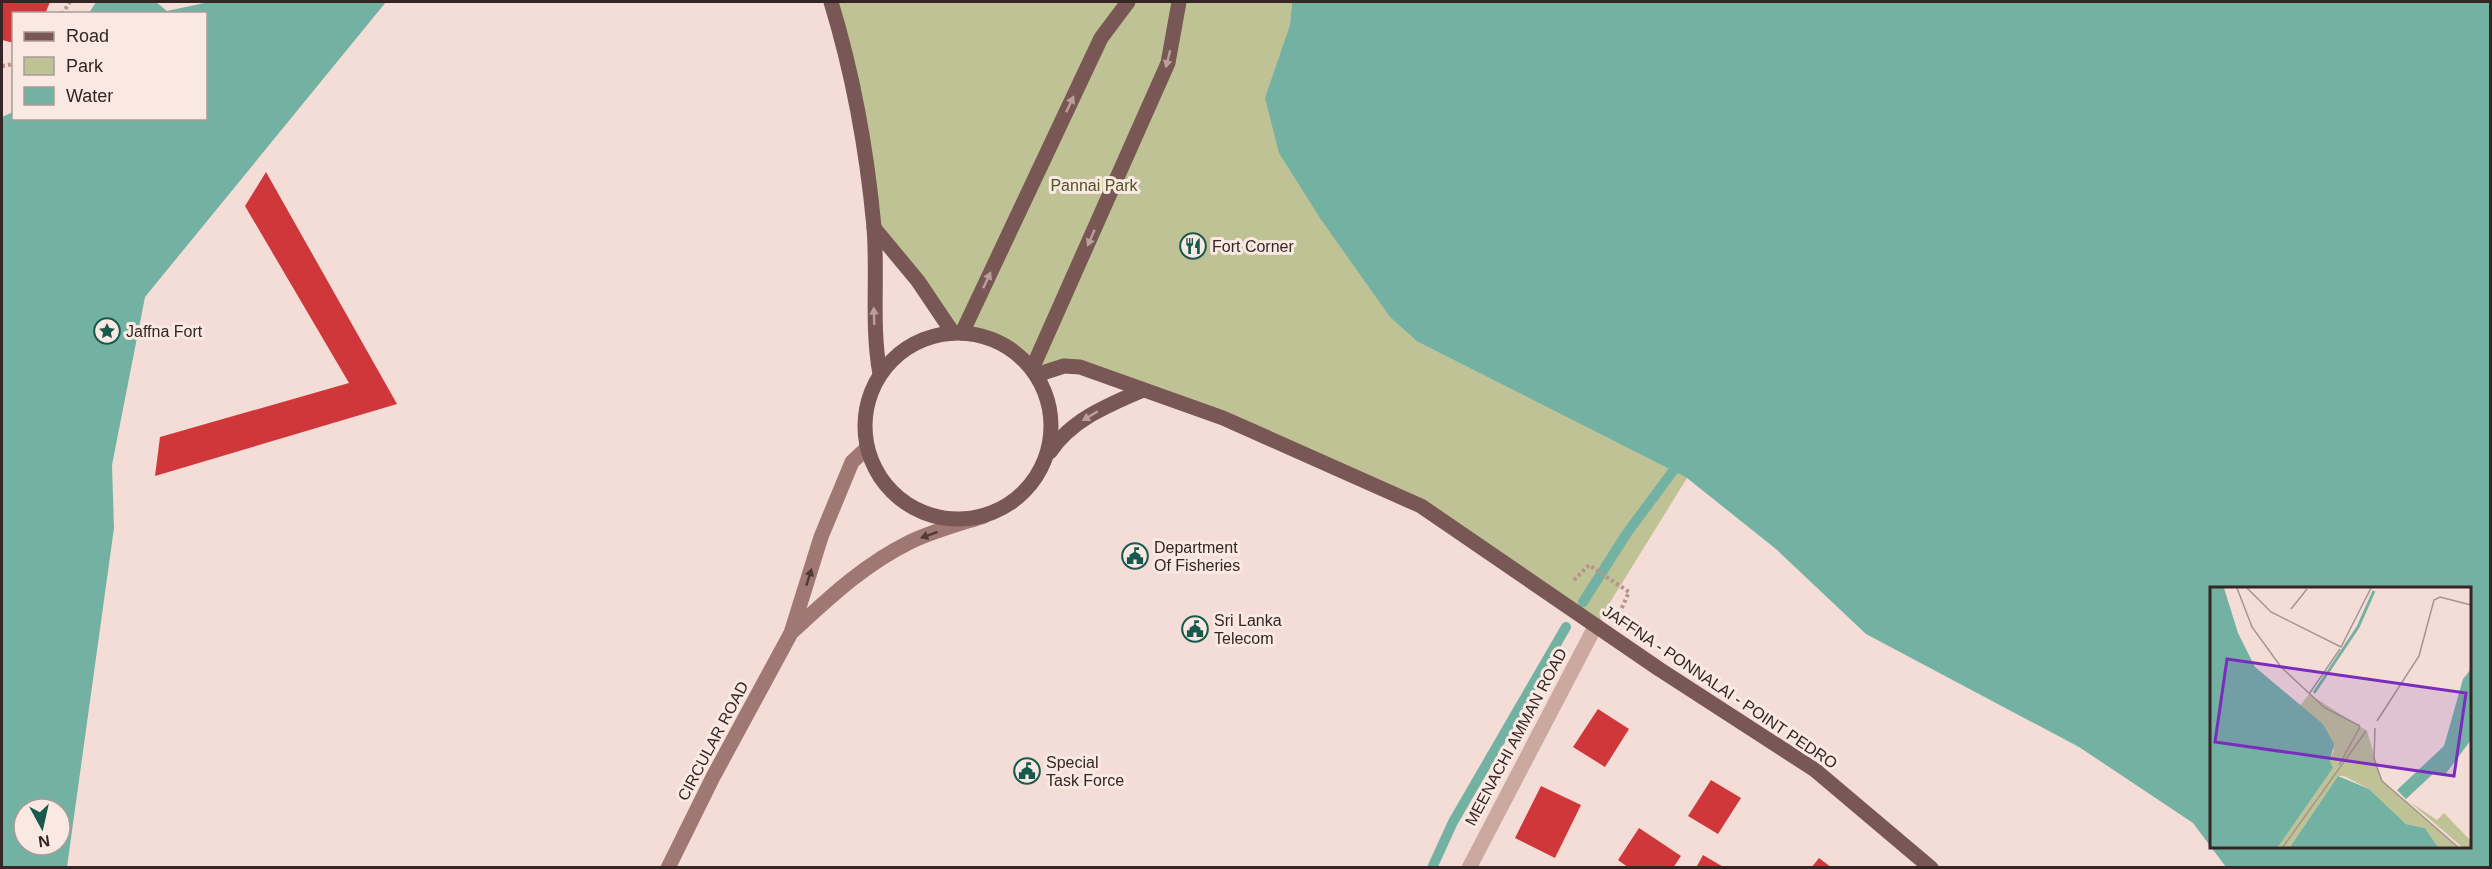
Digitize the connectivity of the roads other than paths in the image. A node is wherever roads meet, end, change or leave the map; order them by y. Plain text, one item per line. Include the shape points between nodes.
1 (831, 2) edge
2 (1128, 2) edge
3 (1179, 2) edge
4 (874, 228) junction
5 (957, 333) junction
6 (1034, 372) junction
7 (880, 374) junction
8 (1143, 390) junction
9 (867, 448) junction
10 (1046, 458) junction
11 (984, 516) junction
12 (1596, 625) junction
13 (791, 633) junction
14 (668, 867) edge
15 (1469, 867) edge
16 (1931, 867) edge

1 - 4 main road via 849,60
5 -> 2 main road via 1101,38
3 -> 6 main road via 1168,63
4 - 5 main road
7 -> 4 main road via 875,348
5 - 6 main road, CIRCULAR ROAD via 990,338 1008,347
5 - 7 main road, CIRCULAR ROAD via 931,336 911,345
6 - 8 main road, JAFFNA - PONNALAI - POINT PEDRO via 1080,367
6 - 10 main road, CIRCULAR ROAD via 1048,401 1051,429
7 - 9 main road, CIRCULAR ROAD via 868,398 864,423
8 -> 10 main road via 1070,428
8 - 12 main road, JAFFNA - PONNALAI - POINT PEDRO via 1223,418 1421,506
9 - 11 main road, CIRCULAR ROAD via 881,478 911,507 934,516
13 -> 9 main road, CIRCULAR ROAD via 825,527 852,462
10 - 11 main road, CIRCULAR ROAD via 1032,483 1018,497
11 -> 13 main road, CIRCULAR ROAD via 912,541 880,558 842,585
12 - 15 street, MEENACHI AMMAN ROAD
12 - 16 main road, JAFFNA - PONNALAI - POINT PEDRO via 1815,770
13 - 14 main road, CIRCULAR ROAD

